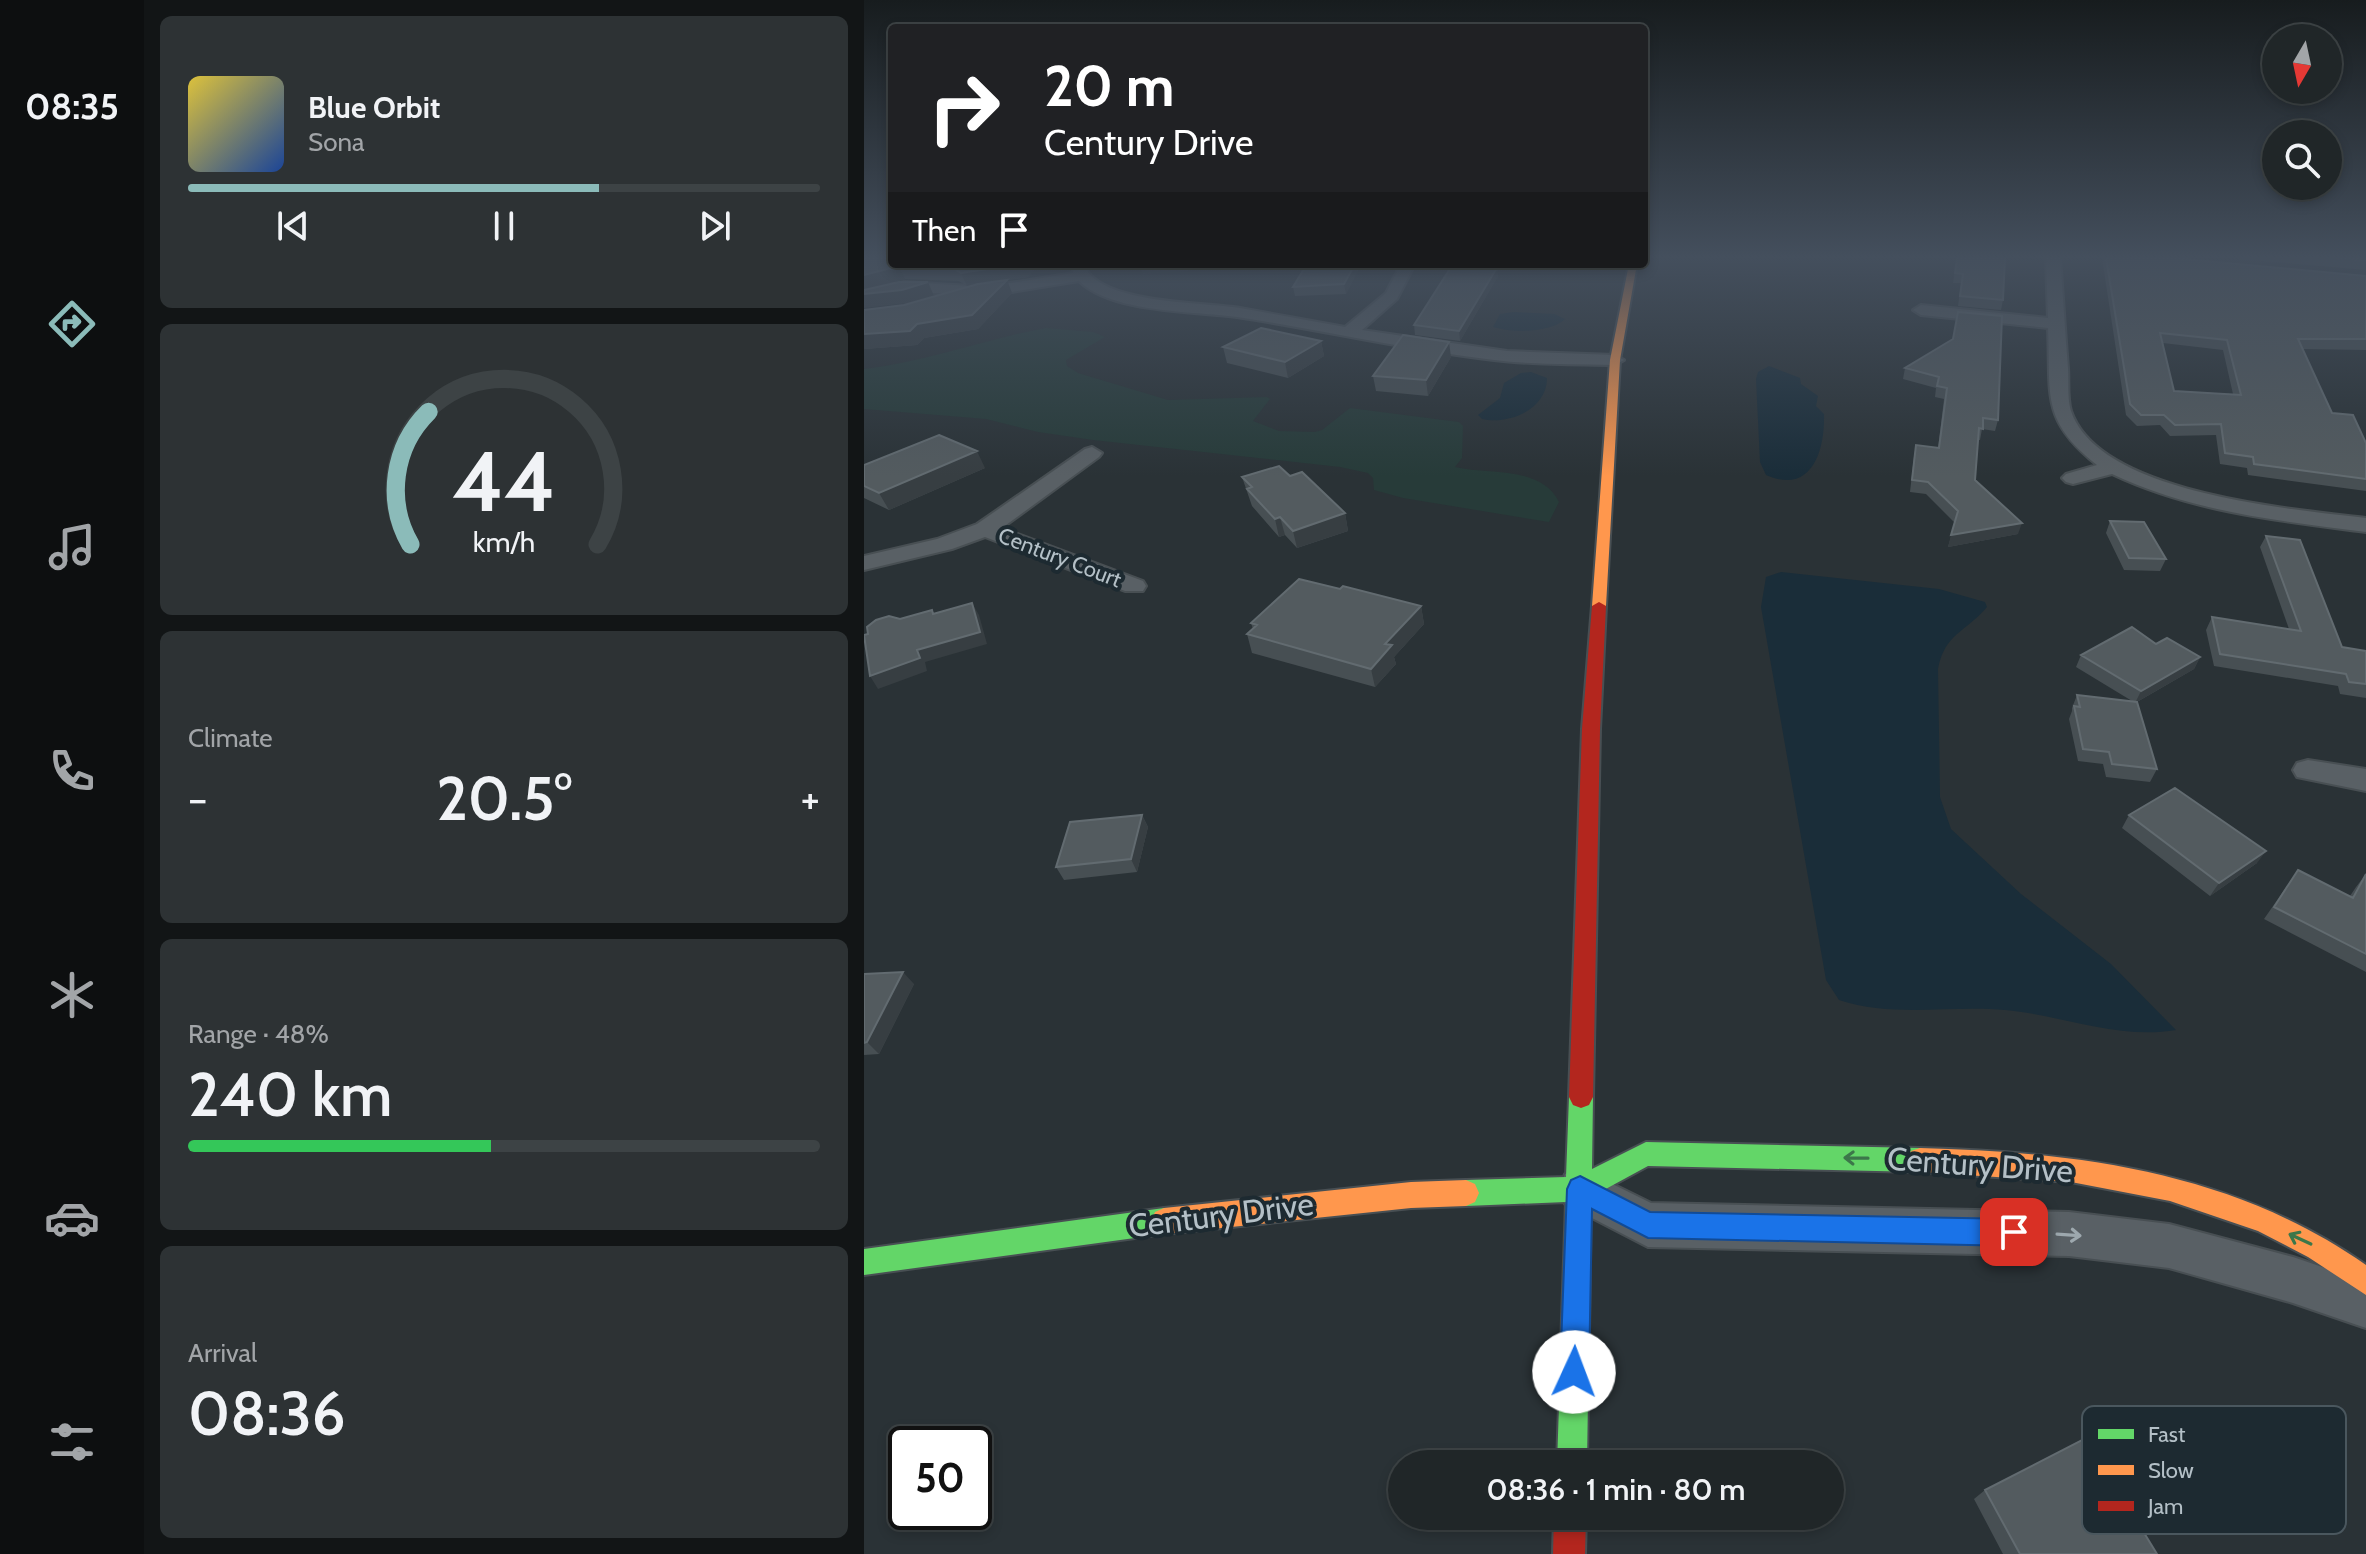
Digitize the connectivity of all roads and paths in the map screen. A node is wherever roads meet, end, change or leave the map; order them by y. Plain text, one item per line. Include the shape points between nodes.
1 (1326, 331) edge
2 (1350, 331) edge
3 (1620, 331) edge
4 (2055, 331) edge
5 (1346, 334) junction
6 (1616, 352) junction
7 (1092, 453) dead end
8 (2115, 467) junction
9 (2073, 478) dead end
10 (2366, 525) edge
11 (985, 529) junction
12 (864, 563) edge
13 (1134, 586) dead end
14 (2308, 770) dead end
15 (2366, 780) edge
16 (1580, 1189) junction
17 (864, 1262) edge
18 (2366, 1281) edge
19 (2366, 1305) edge
20 (1572, 1450) edge
21 (1570, 1530) edge
22 (1569, 1554) edge

1 - 5 street
2 - 5 street
3 - 6 main road
4 - 8 street via 2066,426
5 - 6 street via 1494,356
6 - 16 main road via 1591,729
7 - 11 street
8 - 9 street
8 - 10 street via 2154,485 2230,506
11 - 12 street
11 - 13 street, Century Court
14 - 15 street
16 - 17 main road, Century Drive via 1411,1195 1228,1213
18 -> 16 main road, Century Drive via 2310,1243 2226,1206 2060,1167 1646,1154
16 -> 19 street, Century Drive via 1648,1225 2069,1234 2169,1246
16 - 20 main road
21 - 22 main road

